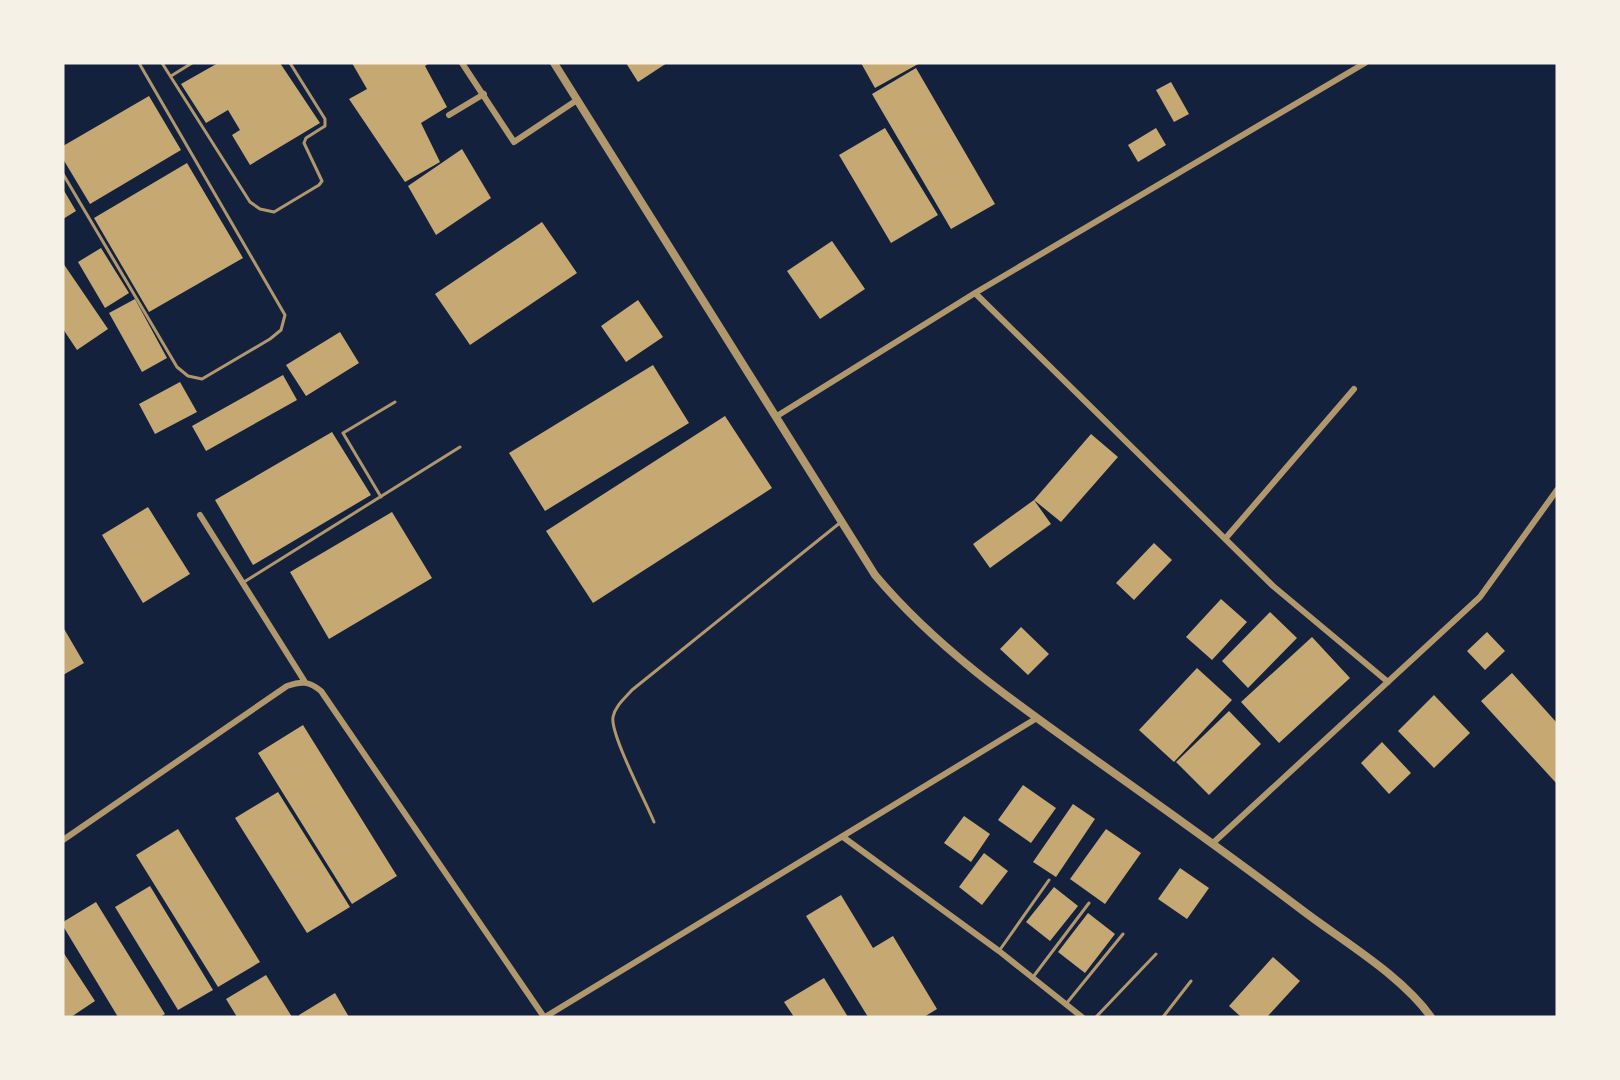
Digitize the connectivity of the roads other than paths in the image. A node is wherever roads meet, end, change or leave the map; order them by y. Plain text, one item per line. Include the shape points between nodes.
1 (138, 63) edge
2 (162, 63) edge
3 (192, 63) edge
4 (290, 63) edge
5 (462, 63) edge
6 (554, 63) edge
7 (1365, 63) edge
8 (171, 76) junction
9 (484, 94) junction
10 (577, 100) junction
11 (449, 115) dead end
12 (63, 174) edge
13 (975, 293) junction
14 (1354, 389) dead end
15 (395, 402) dead end
16 (777, 416) junction
17 (460, 447) dead end
18 (1557, 490) edge
19 (381, 497) junction
20 (200, 515) dead end
21 (843, 521) junction
22 (1225, 539) junction
23 (244, 582) junction
24 (305, 682) junction
25 (1388, 682) junction
26 (1037, 718) junction
27 (654, 822) dead end
28 (843, 837) junction
29 (63, 840) edge
30 (1213, 843) junction
31 (1049, 880) dead end
32 (1089, 903) dead end
33 (1123, 934) dead end
34 (999, 951) junction
35 (1156, 954) dead end
36 (1033, 978) junction
37 (1191, 981) dead end
38 (1066, 1004) junction
39 (545, 1017) edge
40 (1082, 1017) edge
41 (1096, 1017) edge
42 (1163, 1017) edge
43 (1431, 1017) edge

1 - 12 lane via 285,315 281,330 202,379 188,376 177,367
2 - 8 lane
3 - 8 lane
4 - 8 lane via 325,119 325,126 304,143 322,181 274,212 250,202
5 - 9 street
6 - 10 street
7 - 13 street
9 - 10 street via 514,142
9 - 11 street
10 - 16 street
13 - 16 street
13 - 22 street
14 - 22 street
15 - 19 lane via 343,433
16 - 21 street
17 - 19 lane
18 - 25 street via 1480,597
19 - 23 lane
20 - 23 street
21 - 26 street via 875,575 903,609
21 - 27 lane via 632,690 619,705 613,717 615,734
22 - 25 street via 1273,586
23 - 24 street
24 - 29 street via 287,686
24 - 39 street via 321,691
25 - 30 street
26 - 28 street
26 - 30 street
28 - 34 street
28 - 39 street
30 - 43 street via 1401,985
31 - 34 lane
32 - 36 lane
33 - 38 lane
34 - 36 street
35 - 41 lane
36 - 38 street
37 - 42 lane
38 - 40 street

